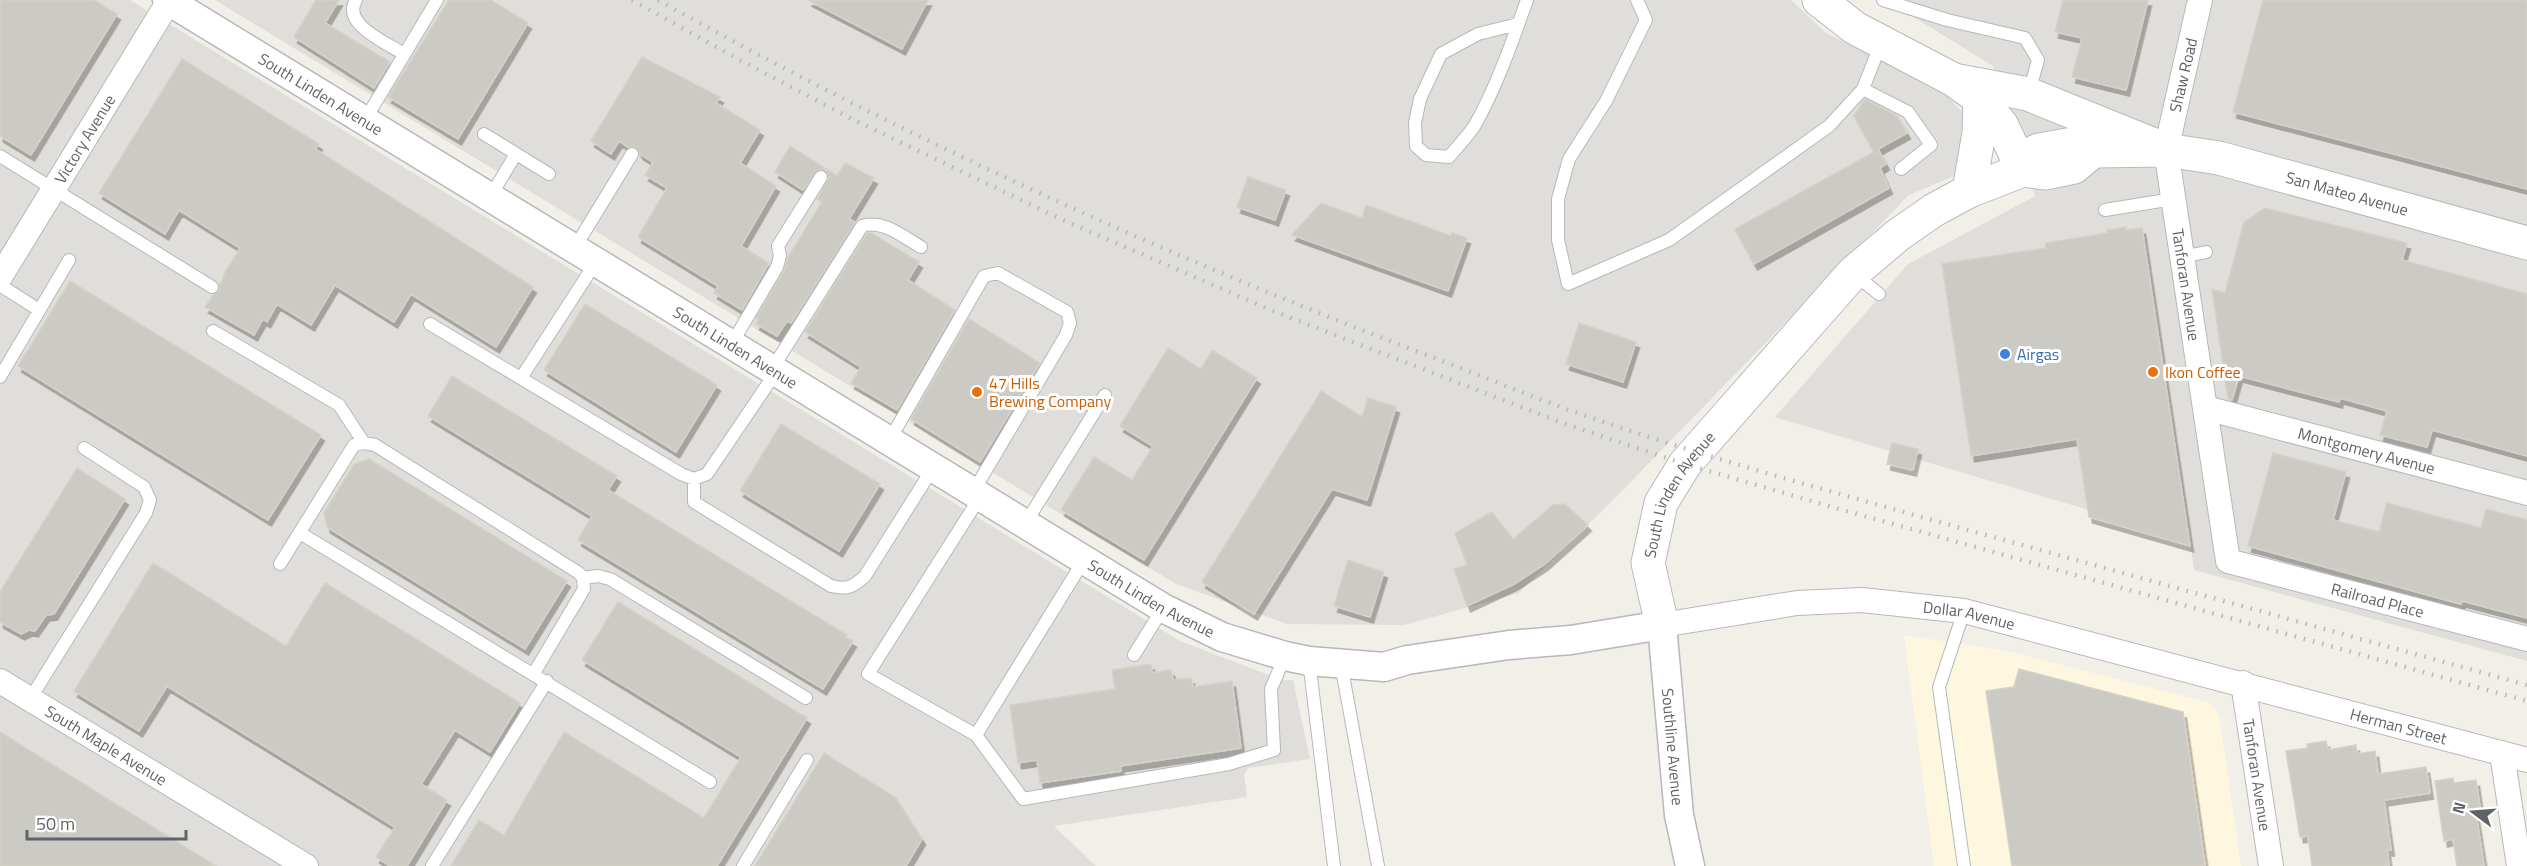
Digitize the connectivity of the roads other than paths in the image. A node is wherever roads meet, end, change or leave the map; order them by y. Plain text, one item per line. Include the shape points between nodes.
1 (168, 0) edge
2 (356, 0) edge
3 (437, 0) edge
4 (1527, 0) edge
5 (1637, 0) edge
6 (1882, 0) edge
7 (2199, 0) edge
8 (1833, 5) edge
9 (1518, 24) junction
10 (1881, 42) junction
11 (405, 54) junction
12 (1863, 89) junction
13 (1967, 90) junction
14 (2028, 94) junction
15 (365, 120) junction
16 (484, 134) dead end
17 (2166, 150) junction
18 (516, 154) junction
19 (632, 154) dead end
20 (0, 156) edge
21 (1901, 169) dead end
22 (2023, 170) junction
23 (549, 174) dead end
24 (821, 177) dead end
25 (54, 189) junction
26 (1969, 192) junction
27 (490, 197) junction
28 (2173, 199) junction
29 (2105, 210) dead end
30 (2527, 243) edge
31 (921, 248) dead end
32 (2206, 252) dead end
33 (585, 255) junction
34 (2182, 257) junction
35 (69, 260) dead end
36 (1853, 273) junction
37 (0, 277) edge
38 (0, 285) edge
39 (212, 287) dead end
40 (1879, 294) dead end
41 (39, 310) junction
42 (430, 324) dead end
43 (213, 331) dead end
44 (731, 345) junction
45 (774, 371) junction
46 (0, 378) edge
47 (521, 378) junction
48 (1105, 395) dead end
49 (2206, 408) junction
50 (889, 441) junction
51 (364, 443) junction
52 (84, 448) dead end
53 (933, 468) junction
54 (693, 479) junction
55 (2527, 493) edge
56 (977, 494) junction
57 (1025, 524) junction
58 (300, 533) junction
59 (1084, 560) junction
60 (2228, 561) joint
61 (280, 564) dead end
62 (583, 578) junction
63 (1162, 608) junction
64 (1964, 611) junction
65 (1662, 625) junction
66 (2527, 639) edge
67 (1134, 655) dead end
68 (1297, 658) junction
69 (1341, 663) junction
70 (534, 673) junction
71 (0, 681) edge
72 (547, 681) junction
73 (2243, 683) junction
74 (2272, 691) joint
75 (806, 698) dead end
76 (30, 699) junction
77 (976, 735) junction
78 (2502, 753) junction
79 (807, 760) dead end
80 (2527, 760) edge
81 (710, 782) dead end
82 (306, 866) edge
83 (432, 866) edge
84 (743, 866) edge
85 (1334, 866) edge
86 (1378, 866) edge
87 (1690, 866) edge
88 (1964, 866) edge
89 (2271, 866) edge
90 (2518, 866) edge

1 - 15 street, South Linden Avenue
1 - 25 street, Victory Avenue
2 - 11 lane via 352,13 357,24
3 - 11 lane
4 - 9 lane
5 - 12 lane via 1646,20 1606,101 1569,159 1558,199 1558,240 1568,284 1670,240 1829,126
6 - 14 lane via 2025,39 2038,60
7 - 17 street, Shaw Road
8 - 10 main road, San Mateo Avenue via 1855,28
9 - 9 lane via 1474,126 1449,157 1426,155 1416,146 1415,123 1420,99 1441,54 1478,34
10 - 12 lane
10 - 13 main road, San Mateo Avenue
11 - 15 lane
12 - 21 lane via 1908,112 1931,145
13 - 14 main road, San Mateo Avenue
13 - 22 main road, San Mateo Avenue via 2002,126
13 - 26 main road via 1979,133
14 - 17 main road, San Mateo Avenue
15 - 27 street, South Linden Avenue
16 - 18 lane
17 - 22 main road, San Mateo Avenue via 2093,151 2074,167 2045,173
17 - 28 street, Tanforan Avenue
17 - 30 main road, San Mateo Avenue via 2219,158
18 - 23 lane
18 - 27 lane
19 - 33 lane
20 - 25 lane
22 - 26 main road, South Linden Avenue
24 - 44 lane via 778,246 777,267
25 - 37 street, Victory Avenue
25 - 39 lane
26 - 36 main road, South Linden Avenue via 1898,235
27 - 33 street, South Linden Avenue
28 - 29 lane
28 - 34 street, Tanforan Avenue
31 - 45 lane via 882,225 862,226
32 - 34 lane
33 - 44 street, South Linden Avenue
33 - 47 lane
34 - 49 street, Tanforan Avenue
35 - 41 lane
36 - 40 lane
36 - 65 main road, South Linden Avenue via 1685,464 1661,503 1648,563
38 - 41 lane
41 - 46 lane
42 - 47 lane
43 - 51 lane via 339,405
44 - 45 street, South Linden Avenue
45 - 50 street, South Linden Avenue
45 - 54 lane via 707,474
47 - 54 lane
48 - 57 lane
49 - 55 street, Montgomery Avenue
49 - 60 street, Tanforan Avenue
50 - 53 street, South Linden Avenue
50 - 56 lane via 984,276 998,273 1067,312 1070,323 1066,335
51 - 58 lane via 354,445
51 - 62 lane via 375,445
52 - 76 lane via 144,487 150,500 146,513
53 - 54 lane via 865,576 853,587 842,589 694,502
53 - 56 street, South Linden Avenue
56 - 57 street, South Linden Avenue
56 - 77 lane via 868,674
57 - 59 street, South Linden Avenue
58 - 61 lane
58 - 70 lane
59 - 63 street, South Linden Avenue
59 - 77 lane
60 - 66 street, Railroad Place
62 - 70 lane via 584,590
62 - 75 lane via 610,579
63 - 67 lane
63 - 68 street, South Linden Avenue via 1222,637
64 - 65 street, Dollar Avenue via 1862,600 1797,603
64 - 73 street, Dollar Avenue
64 - 88 lane via 1939,687
65 - 69 street, South Linden Avenue via 1407,660 1384,667
65 - 87 street, Southline Avenue via 1679,814
68 - 69 street, South Linden Avenue
68 - 77 lane via 1271,689 1274,750 1228,764 1023,799
68 - 85 lane
69 - 86 lane
70 - 72 lane
71 - 76 street, South Maple Avenue
72 - 81 lane
72 - 83 lane
73 - 74 street, Dollar Avenue
73 - 89 street, Tanforan Avenue
74 - 78 street, Herman Street
76 - 82 street, South Maple Avenue
78 - 80 street, Herman Street
78 - 90 street
79 - 84 lane

